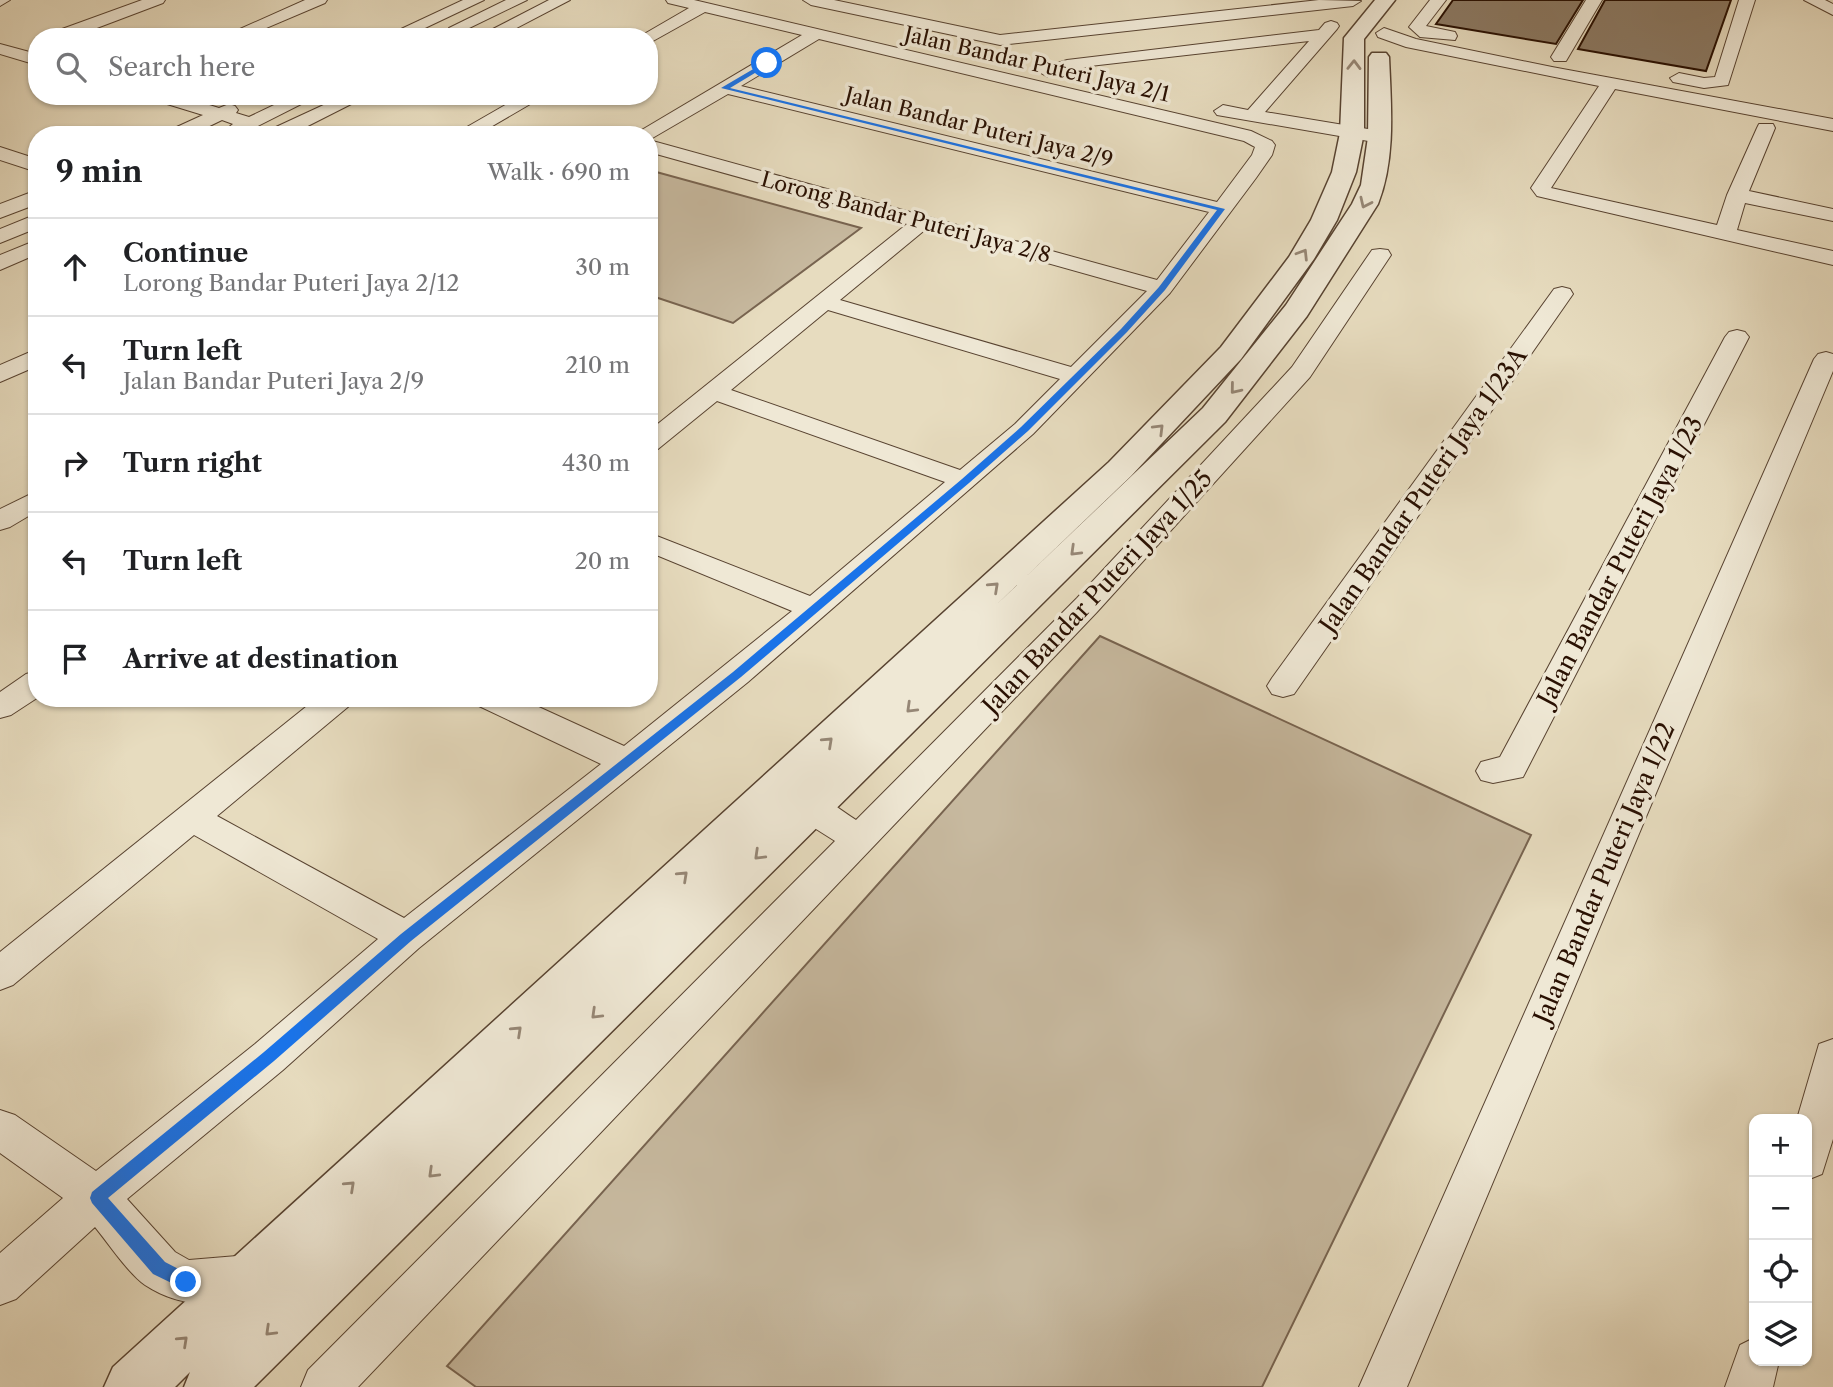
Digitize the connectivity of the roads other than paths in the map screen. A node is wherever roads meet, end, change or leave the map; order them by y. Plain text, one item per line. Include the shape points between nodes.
1 (158, 0) edge
2 (319, 0) edge
3 (476, 0) edge
4 (519, 0) edge
5 (562, 0) edge
6 (674, 0) edge
7 (737, 0) edge
8 (811, 0) edge
9 (894, 0) edge
10 (1188, 0) edge
11 (1438, 0) edge
12 (1594, 0) edge
13 (1747, 0) edge
14 (1812, 0) edge
15 (1354, 1) edge
16 (703, 8) junction
17 (1833, 10) edge
18 (873, 13) junction
19 (1209, 17) junction
20 (1386, 26) edge
21 (82, 28) edge
22 (252, 28) edge
23 (412, 28) edge
24 (458, 28) edge
25 (504, 28) edge
26 (658, 31) edge
27 (1324, 34) junction
28 (814, 35) junction
29 (28, 46) edge
30 (6, 51) edge
31 (28, 57) edge
32 (1556, 65) junction
33 (1048, 72) junction
34 (725, 88) junction
35 (1605, 91) junction
36 (1143, 93) dead end
37 (190, 105) edge
38 (240, 105) edge
39 (289, 105) edge
40 (339, 105) edge
41 (518, 105) edge
42 (1210, 108) dead end
43 (220, 114) junction
44 (250, 123) junction
45 (1833, 125) edge
46 (194, 126) edge
47 (244, 126) edge
48 (295, 126) edge
49 (479, 126) edge
50 (658, 128) edge
51 (1766, 128) junction
52 (1258, 131) junction
53 (1366, 135) junction
54 (1833, 140) edge
55 (658, 149) edge
56 (0, 153) edge
57 (28, 163) edge
58 (1737, 195) junction
59 (28, 200) edge
60 (1222, 209) junction
61 (0, 212) edge
62 (1833, 215) edge
63 (922, 222) junction
64 (28, 224) edge
65 (1725, 233) junction
66 (0, 237) edge
67 (28, 250) edge
68 (1380, 255) dead end
69 (1833, 258) edge
70 (0, 263) edge
71 (1162, 288) junction
72 (1562, 294) dead end
73 (824, 302) junction
74 (1737, 337) dead end
75 (1826, 359) dead end
76 (28, 361) edge
77 (0, 375) edge
78 (1077, 376) junction
79 (714, 392) junction
80 (658, 437) edge
81 (966, 481) junction
82 (28, 504) edge
83 (0, 521) edge
84 (658, 546) edge
85 (815, 609) junction
86 (1283, 686) dead end
87 (28, 688) edge
88 (0, 707) edge
89 (327, 707) edge
90 (509, 707) edge
91 (628, 762) junction
92 (1493, 771) dead end
93 (793, 798) junction
94 (192, 818) junction
95 (860, 841) junction
96 (406, 937) junction
97 (0, 974) edge
98 (1833, 1057) edge
99 (0, 1129) edge
100 (1812, 1140) edge
101 (97, 1198) junction
102 (253, 1276) junction
103 (0, 1283) edge
104 (1755, 1366) edge
105 (133, 1387) edge
106 (213, 1387) edge
107 (325, 1387) edge
108 (1383, 1387) edge
109 (1749, 1387) edge

1 - 21 street
2 - 22 street
3 - 23 street
4 - 24 street
5 - 25 street
6 - 16 street, Jalan Bandar Puteri Jaya 2/1
7 - 33 street
8 - 18 street
9 - 18 street
10 - 19 street
11 - 32 street via 1419,30
12 - 32 street
13 - 32 street via 1722,81 1704,83
14 - 17 street
15 - 19 street
15 - 27 street
16 - 26 street
16 - 28 street, Jalan Bandar Puteri Jaya 2/1
18 - 19 street via 1000,40
20 - 32 street via 1423,52
20 - 53 street
53 -> 20 street via 1354,38
27 - 33 street via 1090,61
27 - 52 street
28 - 34 street
28 - 52 street, Jalan Bandar Puteri Jaya 2/1 via 1251,137
29 - 30 street
30 - 31 street
32 - 35 street
33 - 36 street
34 - 50 street
34 - 60 street, Jalan Bandar Puteri Jaya 2/9
35 - 45 street
35 - 51 street
35 - 65 street via 1541,188 1544,192
37 - 43 street
38 - 43 street
39 - 44 street
40 - 48 street
41 - 49 street
42 - 52 street
43 - 44 street
43 - 46 street
44 - 47 street
51 - 54 street
51 - 58 street
52 - 53 street
52 - 60 street via 1262,155
53 - 93 street via 1373,185 1353,227 1297,310 1214,415
55 - 63 street, Lorong Bandar Puteri Jaya 2/8
56 - 57 street
58 - 62 street
58 - 65 street
59 - 61 street
60 - 71 street
63 - 71 street, Lorong Bandar Puteri Jaya 2/8
63 - 73 street
64 - 66 street
65 - 69 street
67 - 70 street
68 - 95 street, Jalan Bandar Puteri Jaya 1/25 via 1301,372 1087,605
71 - 78 street
72 - 86 street, Jalan Bandar Puteri Jaya 1/23A
73 - 78 street
73 - 79 street
74 - 92 street, Jalan Bandar Puteri Jaya 1/23 via 1511,768
75 - 108 street, Jalan Bandar Puteri Jaya 1/22
76 - 77 street
78 - 81 street
79 - 80 street
79 - 81 street
81 - 85 street
82 - 83 street
84 - 85 street
85 - 91 street
87 - 88 street
89 - 94 street
90 - 91 street
91 - 96 street
93 - 95 street
102 -> 93 street
93 -> 106 street
94 - 96 street
94 - 97 street
95 - 107 street, Jalan Bandar Puteri Jaya 1/25
96 - 101 street
98 - 100 street
99 - 101 street
101 - 102 street via 159,1268 186,1282
101 - 103 street
105 -> 102 street
104 - 109 street

